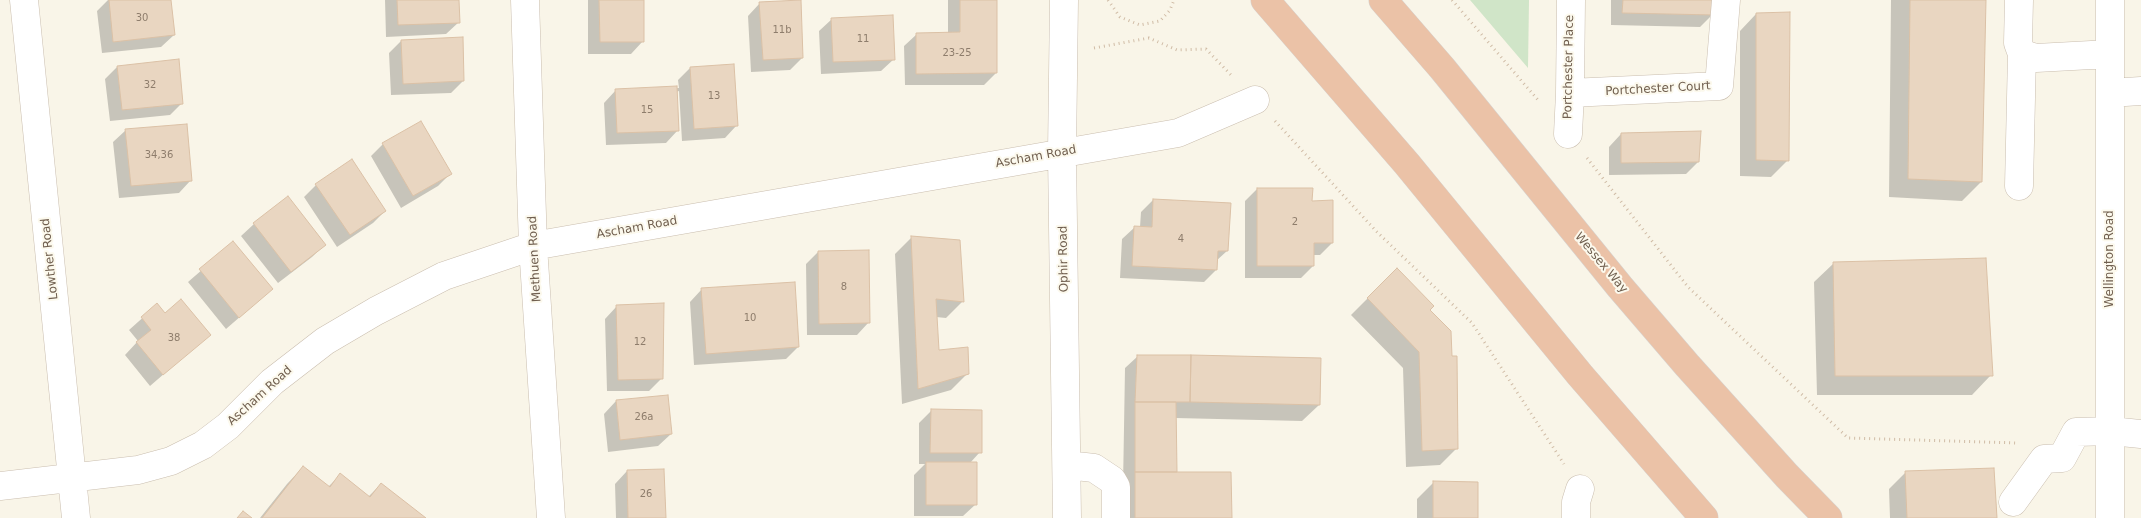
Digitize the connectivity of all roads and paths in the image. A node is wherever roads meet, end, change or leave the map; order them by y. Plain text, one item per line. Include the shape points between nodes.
1 (24, 0) edge
2 (525, 0) edge
3 (1064, 0) edge
4 (1108, 0) edge
5 (1174, 0) edge
6 (1265, 0) edge
7 (1383, 0) edge
8 (1452, 0) edge
9 (1571, 0) edge
10 (1726, 0) edge
11 (2018, 0) edge
12 (2110, 0) edge
13 (1064, 42) junction
14 (2022, 54) junction
15 (2110, 54) junction
16 (2141, 91) edge
17 (1570, 93) junction
18 (2110, 93) junction
19 (1255, 100) junction
20 (1568, 134) junction
21 (1062, 153) junction
22 (2019, 186) dead end
23 (533, 246) junction
24 (2111, 431) junction
25 (2141, 434) edge
26 (2021, 444) dead end
27 (1067, 465) junction
28 (71, 477) junction
29 (0, 486) edge
30 (1580, 489) joint
31 (2013, 502) dead end
32 (76, 518) edge
33 (551, 518) edge
34 (1067, 518) edge
35 (1116, 518) edge
36 (1576, 518) edge
37 (1704, 518) edge
38 (1828, 518) edge
39 (2110, 518) edge

1 - 28 street, Lowther Road
2 - 23 street, Methuen Road
3 - 13 street, Ophir Road
4 - 5 path via 1120,17 1140,25 1160,21
6 - 37 highway
7 - 38 highway, Wessex Way via 1669,344
8 - 20 path
9 - 17 street, Portchester Place
10 - 17 street, Portchester Court via 1719,86
11 - 14 street via 2018,43
12 - 15 street, Wellington Road
13 - 19 path via 1098,48 1149,38 1178,50 1206,50
13 - 21 street, Ophir Road
14 - 15 street via 2036,58
14 - 22 street
15 - 18 street, Wellington Road
16 - 18 street
17 - 20 street, Portchester Place
18 - 24 street, Wellington Road
19 - 21 street, Ascham Road via 1178,133
19 - 30 path via 1376,231 1472,323
20 - 26 path via 1688,287 1848,438
21 - 23 street, Ascham Road
21 - 27 street, Ophir Road
23 - 28 street, Ascham Road via 444,276 334,336 272,382 204,445 171,461 138,470
23 - 33 street, Methuen Road
24 - 25 street
24 - 31 street via 2076,432 2062,458 2044,459
24 - 39 street, Wellington Road
27 - 34 street, Ophir Road
27 - 35 street via 1094,468 1112,480 1116,488
28 - 29 street, Ascham Road
28 - 32 street, Lowther Road
30 - 36 street

